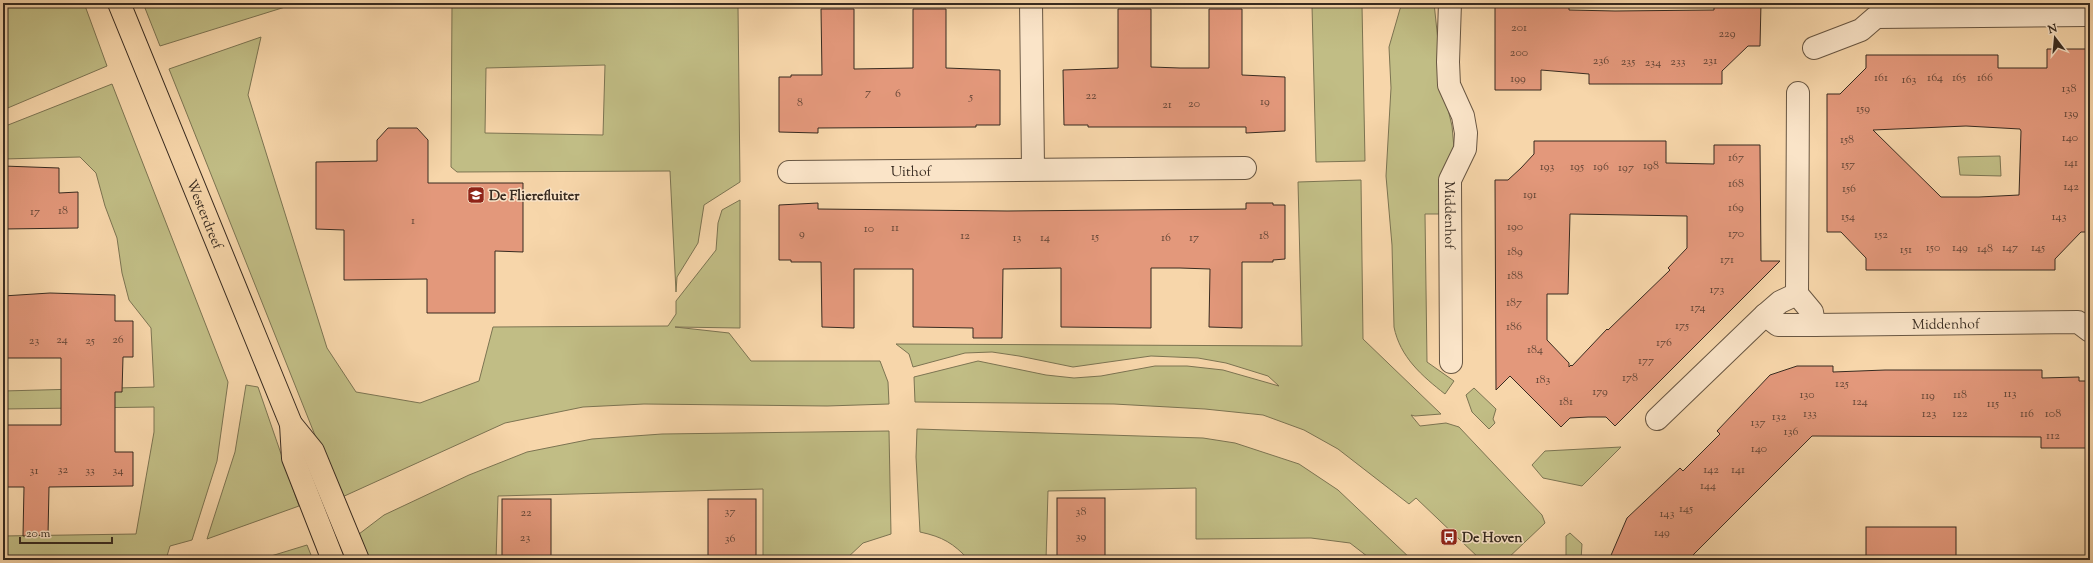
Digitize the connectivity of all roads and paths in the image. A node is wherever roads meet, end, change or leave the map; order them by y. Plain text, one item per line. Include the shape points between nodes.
1 (119, 3) edge
2 (1031, 3) edge
3 (1450, 3) edge
4 (2090, 13) edge
5 (1814, 48) dead end
6 (1798, 93) dead end
7 (1033, 168) junction
8 (1244, 168) dead end
9 (789, 172) dead end
10 (1797, 294) junction
11 (1765, 314) junction
12 (2086, 321) edge
13 (1814, 325) junction
14 (1451, 362) dead end
15 (1657, 419) dead end
16 (291, 424) junction
17 (333, 560) edge
18 (358, 560) edge

1 - 16 main road, Westerdreef
2 - 7 street
3 - 14 street, Middenhof via 1449,85 1463,116 1466,133 1465,149 1450,180
4 - 5 street via 1876,17 1861,30
6 - 10 street
7 - 8 street, Uithof
7 - 9 street, Uithof
10 - 11 street via 1780,302
10 - 13 street via 1812,312
11 - 13 street, Middenhof via 1778,325
11 - 15 street
12 - 13 street, Middenhof
16 - 17 main road, Westerdreef via 293,458
16 - 18 main road, Westerdreef via 313,451

